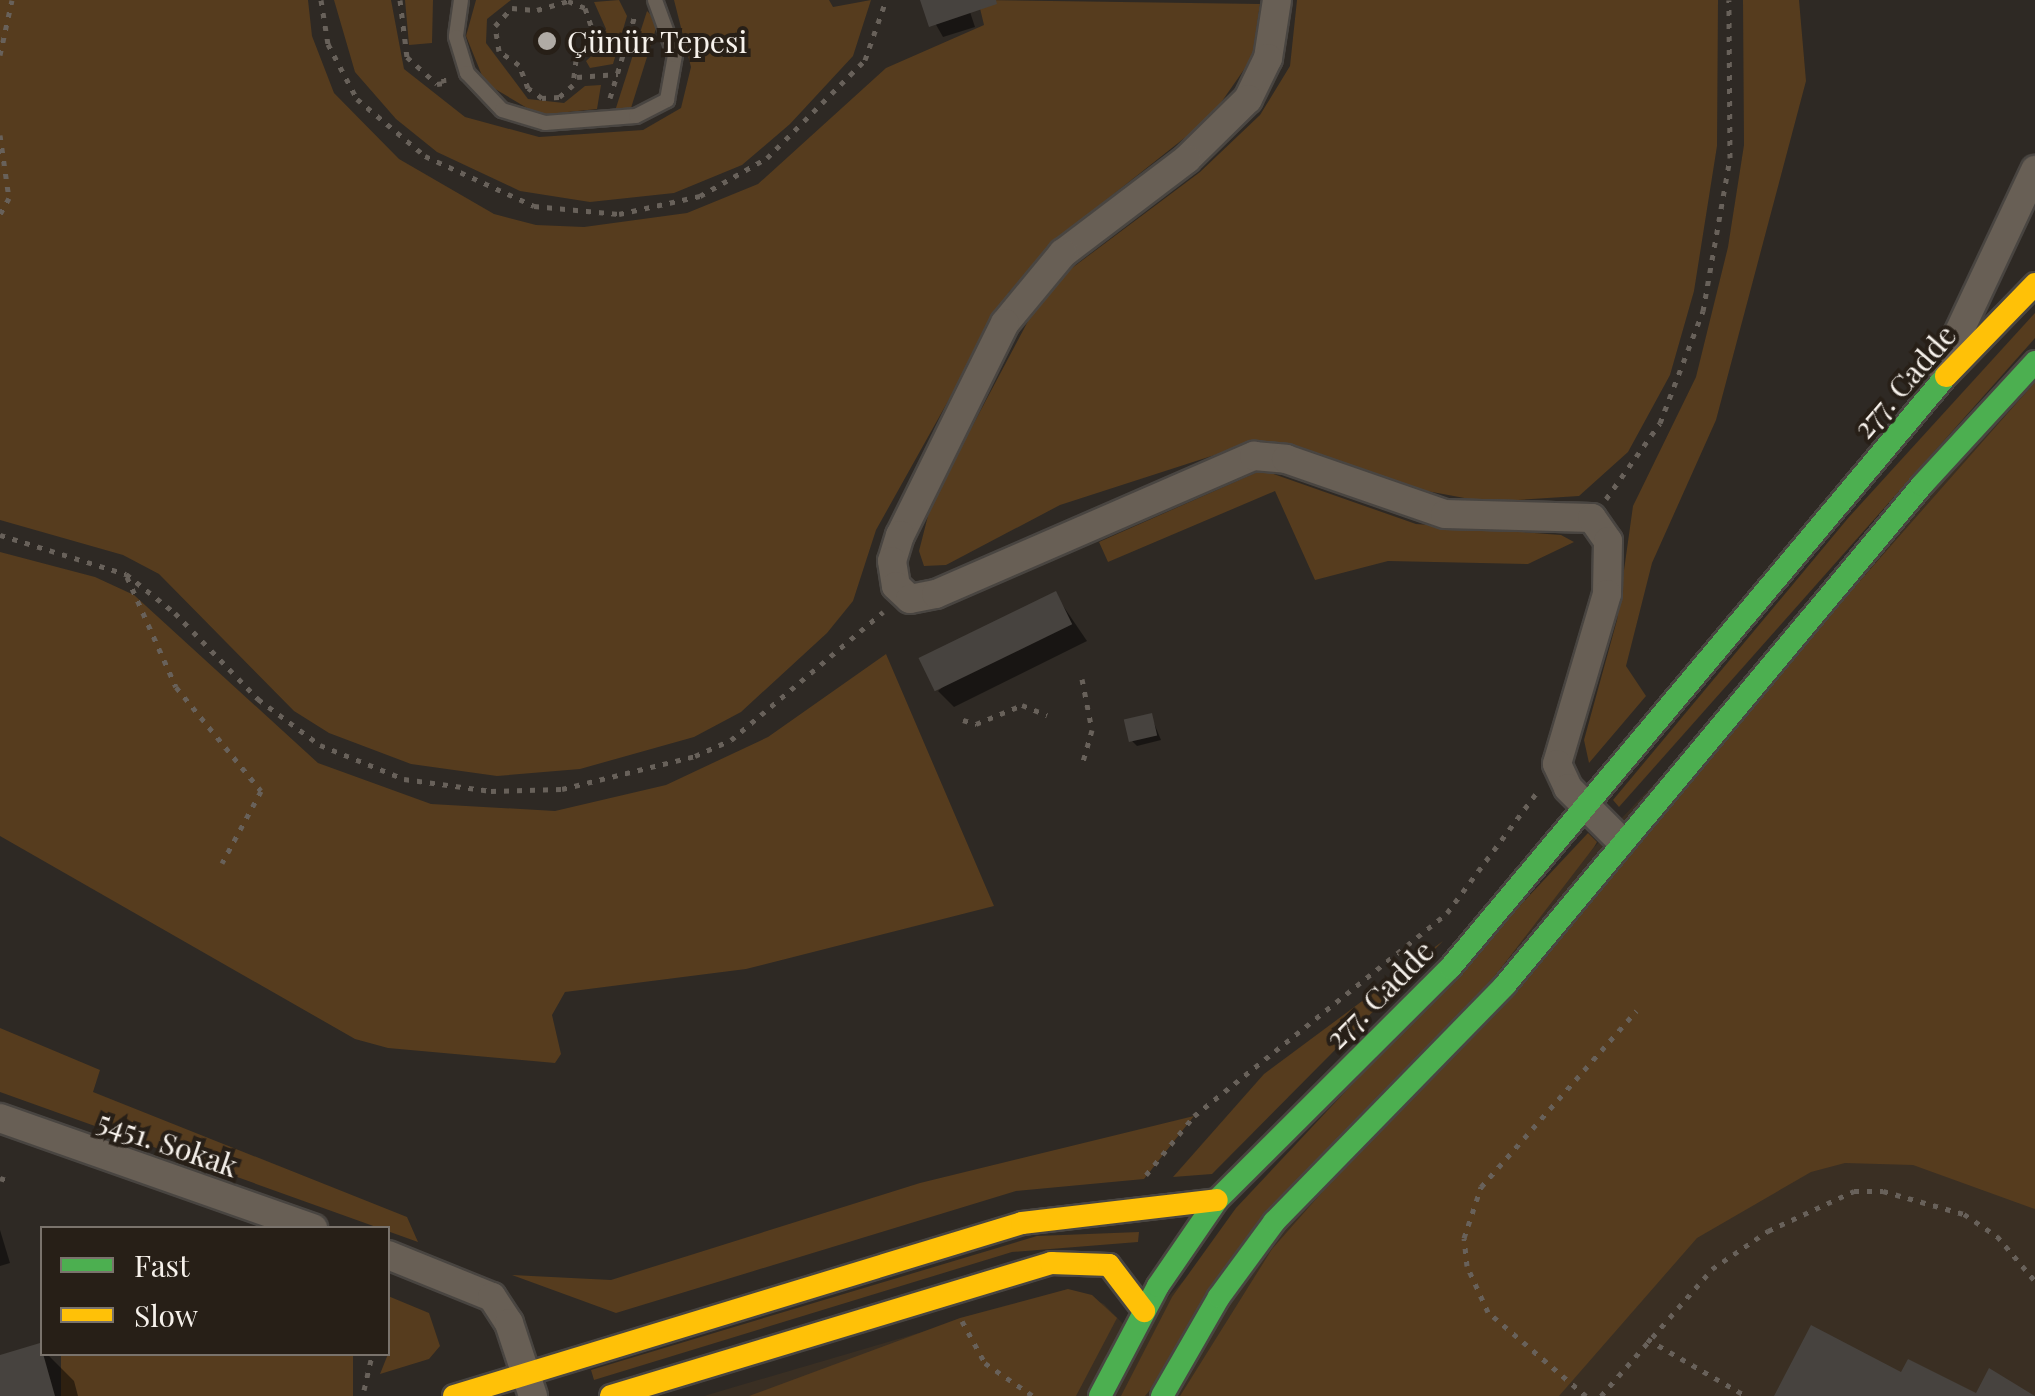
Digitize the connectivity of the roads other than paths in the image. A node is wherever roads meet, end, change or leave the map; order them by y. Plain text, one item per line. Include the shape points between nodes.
1 (460, 0) edge
2 (655, 0) edge
3 (1277, 0) edge
4 (2035, 170) edge
5 (2035, 284) edge
6 (2035, 362) edge
7 (1929, 394) junction
8 (1582, 803) junction
9 (1621, 840) junction
10 (0, 1118) edge
11 (1217, 1200) junction
12 (308, 1226) edge
13 (390, 1255) edge
14 (1144, 1312) junction
15 (529, 1385) edge
16 (454, 1396) edge
17 (611, 1396) edge
18 (1100, 1396) edge
19 (1162, 1396) edge

1 - 2 lane via 460,56 480,90 502,110 545,123 648,112 674,88 671,37
3 - 8 street via 1268,58 1248,99 1187,159 1063,253 1005,323 900,535 892,574 902,595 936,594 1254,456 1286,459 1445,514 1592,518 1608,541 1606,594 1558,764
4 - 7 street
5 - 7 street, 277. Cadde
6 - 9 street
7 - 8 street, 277. Cadde
8 - 9 street
8 - 11 street, 277. Cadde via 1450,968
9 - 19 street via 1484,1009 1274,1222
10 - 12 street, 5451. Sokak
11 - 14 street, 277. Cadde
11 - 15 street via 1022,1223
13 - 15 street via 492,1297 510,1323
14 - 17 street via 1108,1266 1050,1263
14 - 18 street, 277. Cadde
15 - 16 street

